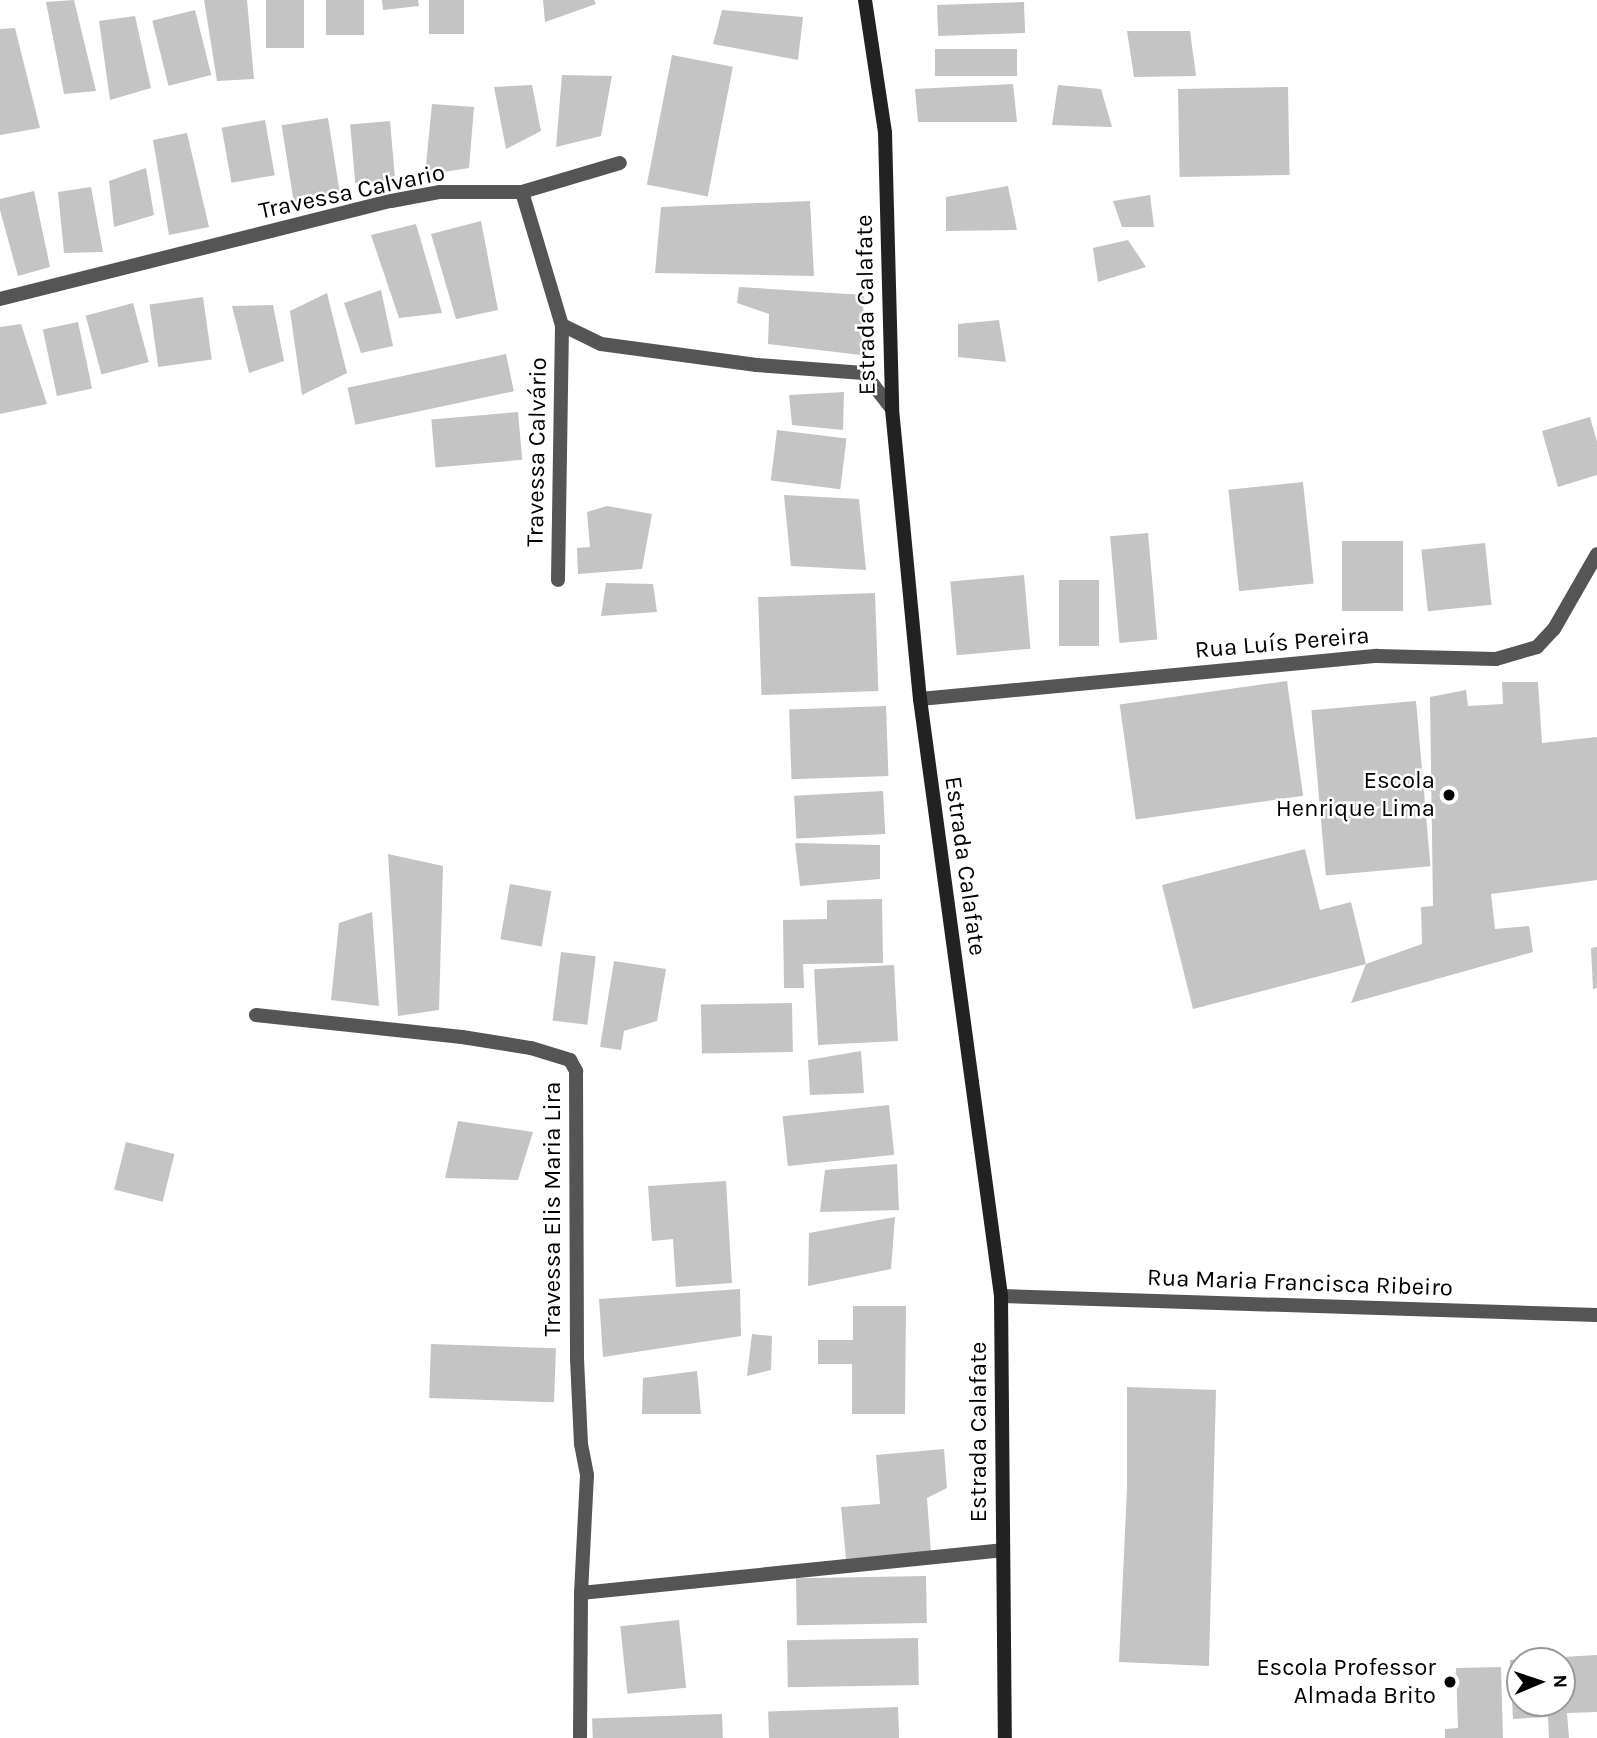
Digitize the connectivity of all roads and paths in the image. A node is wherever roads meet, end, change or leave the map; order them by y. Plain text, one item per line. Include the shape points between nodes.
1 (865, 0) edge
2 (620, 163) dead end
3 (522, 192) junction
4 (0, 299) edge
5 (562, 325) junction
6 (892, 409) junction
7 (1597, 554) edge
8 (558, 580) dead end
9 (919, 699) junction
10 (256, 1015) dead end
11 (1001, 1296) junction
12 (1597, 1315) edge
13 (1002, 1550) junction
14 (581, 1593) junction
15 (580, 1738) edge
16 (1005, 1738) edge

1 - 6 street, Estrada Calafate via 885,134
2 - 3 street
3 - 4 street, Travessa Calvario via 440,192 391,201
3 - 5 street
5 - 6 street via 601,344 757,365 864,373
5 - 8 street, Travessa Calvário
6 - 9 street, Estrada Calafate
7 - 9 street, Rua Luís Pereira via 1554,629 1537,647 1496,659 1377,656
9 - 11 street, Estrada Calafate
10 - 14 street, Travessa Elis Maria Lira via 462,1037 531,1048 570,1060 576,1071 577,1359 587,1475
11 - 12 street, Rua Maria Francisca Ribeiro
11 - 13 street, Estrada Calafate
13 - 14 street
13 - 16 street, Estrada Calafate
14 - 15 street, Travessa Elis Maria Lira

